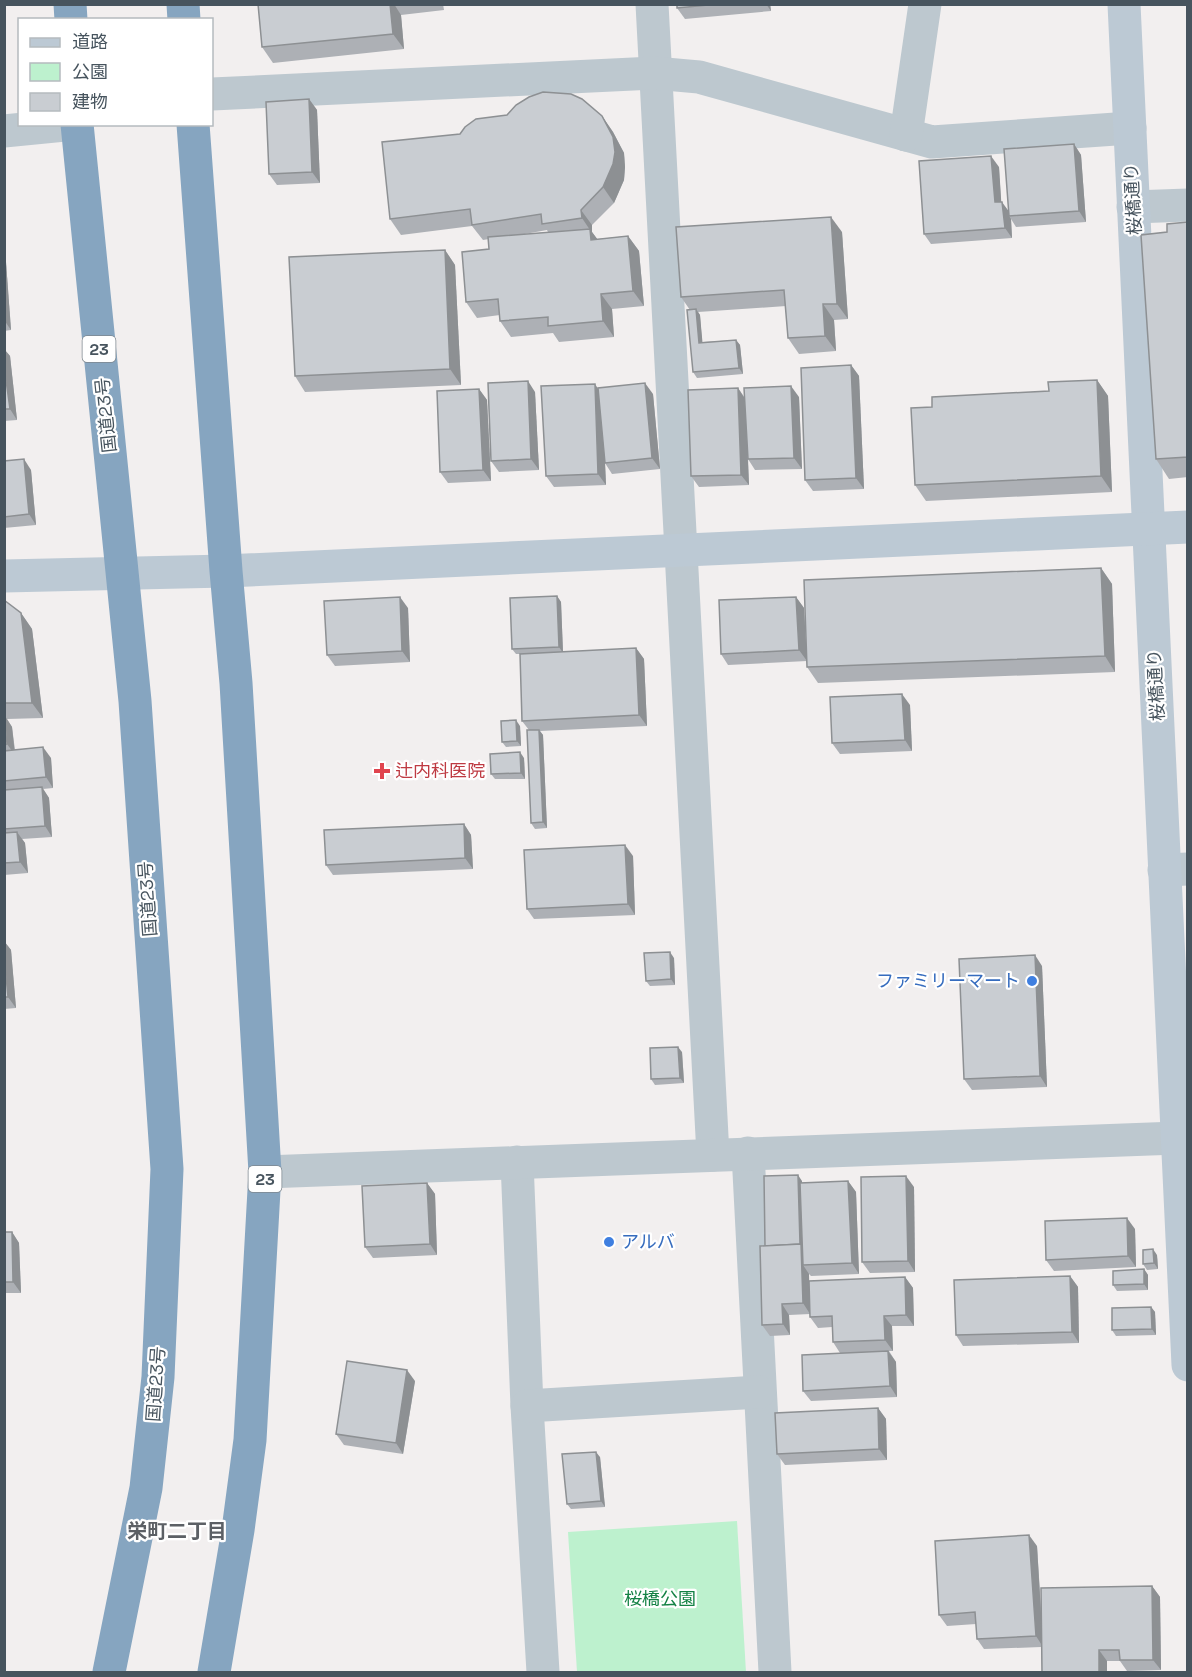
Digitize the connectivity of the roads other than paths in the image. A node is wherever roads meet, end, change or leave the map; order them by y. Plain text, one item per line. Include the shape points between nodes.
1 (652, 4) edge
2 (925, 4) edge
3 (1124, 4) edge
4 (654, 73) junction
5 (213, 94) edge
6 (55, 126) edge
7 (76, 126) edge
8 (193, 126) edge
9 (1130, 128) junction
10 (4, 131) edge
11 (906, 135) junction
12 (1188, 205) edge
13 (1133, 207) junction
14 (1188, 526) edge
15 (1149, 528) junction
16 (680, 551) junction
17 (226, 571) junction
18 (121, 573) junction
19 (4, 576) edge
20 (1176, 869) edge
21 (1180, 1131) edge
22 (748, 1153) junction
23 (713, 1155) junction
24 (517, 1162) junction
25 (265, 1172) junction
26 (1188, 1365) edge
27 (759, 1392) junction
28 (527, 1406) junction
29 (109, 1672) edge
30 (214, 1672) edge
31 (543, 1672) edge
32 (775, 1672) edge

1 - 4 street
2 - 11 street
3 - 9 street, 桜橋通り
4 - 5 street
4 - 11 street via 699,77
4 - 16 street
6 - 10 street
7 - 18 highway, 国道23号 / 23
8 - 17 highway, 23
9 - 11 street via 932,142
9 - 13 street, 桜橋通り
12 - 13 street
13 - 15 street, 桜橋通り
14 - 15 street
15 - 16 street
15 - 20 street, 桜橋通り
16 - 17 street
16 - 23 street
17 - 18 street
17 - 25 highway, 23
18 - 19 street
18 - 29 highway, 国道23号 / 23 via 135,701 167,1169 158,1377 146,1488
20 - 21 street, 桜橋通り
21 - 22 street
21 - 26 street, 桜橋通り
22 - 23 street
22 - 27 street
23 - 24 street
24 - 25 street
24 - 28 street
25 - 30 highway, 23 via 250,1440
27 - 28 street
27 - 32 street
28 - 31 street

